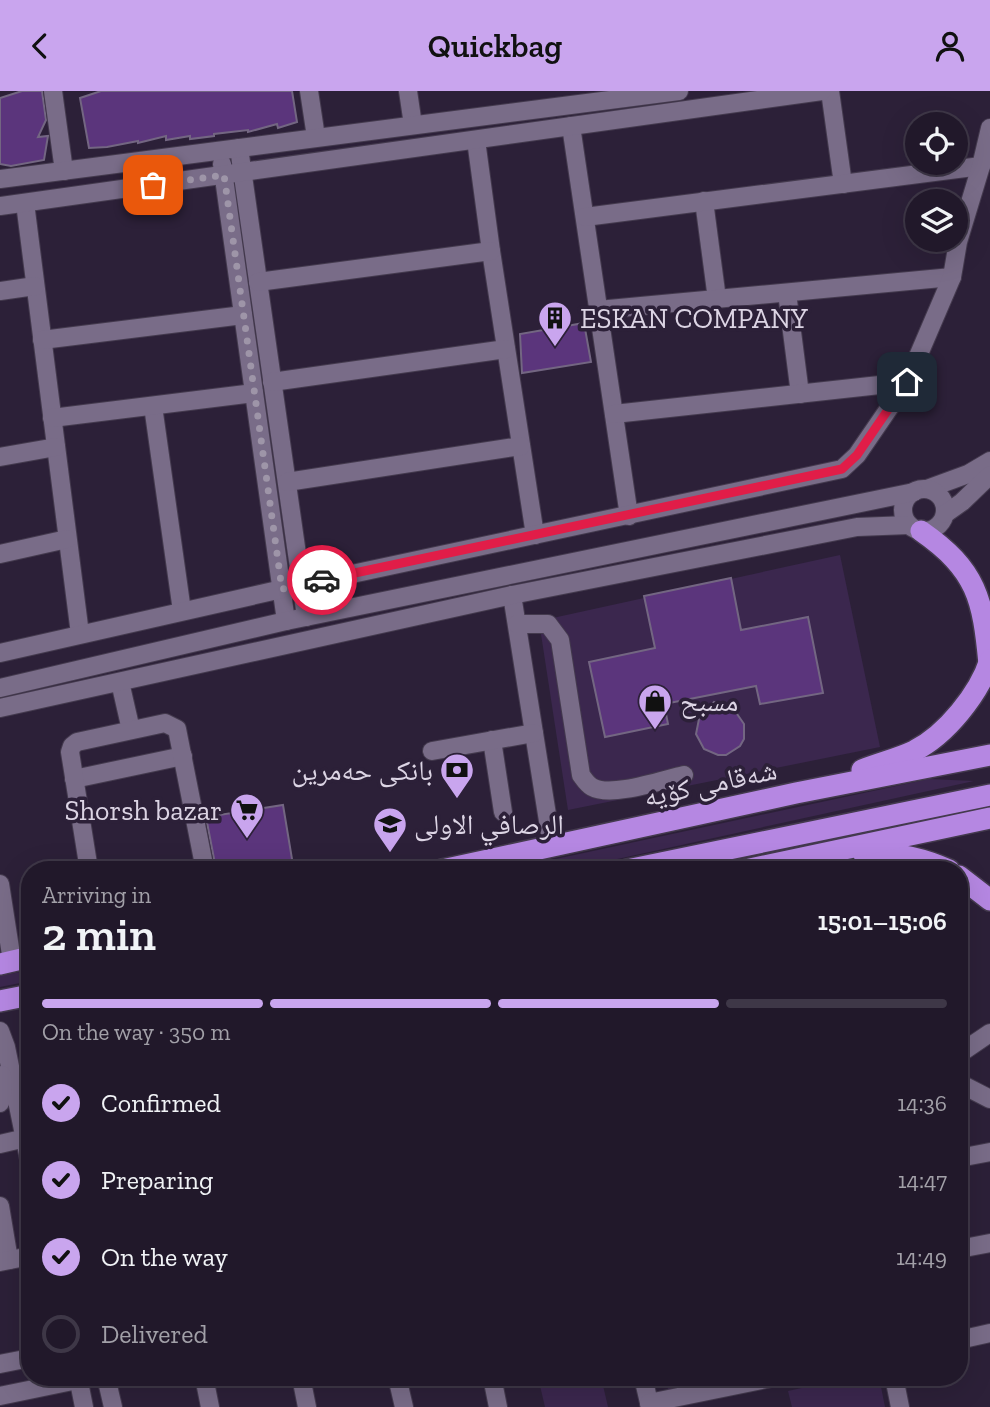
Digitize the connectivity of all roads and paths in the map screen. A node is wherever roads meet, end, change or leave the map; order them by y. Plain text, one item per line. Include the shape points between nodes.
1 (53, 91) edge
2 (309, 91) edge
3 (408, 91) edge
4 (822, 91) edge
5 (830, 91) edge
6 (670, 92) edge
7 (412, 125) junction
8 (571, 126) junction
9 (990, 128) edge
10 (316, 137) junction
11 (476, 140) junction
12 (230, 149) junction
13 (981, 166) junction
14 (64, 171) junction
15 (242, 172) junction
16 (224, 175) junction
17 (0, 179) edge
18 (843, 184) junction
19 (704, 201) junction
20 (25, 203) junction
21 (0, 206) edge
22 (584, 217) junction
23 (491, 251) junction
24 (952, 277) junction
25 (258, 282) junction
26 (35, 286) junction
27 (0, 291) edge
28 (787, 293) junction
29 (717, 299) junction
30 (598, 310) junction
31 (243, 315) junction
32 (42, 340) junction
33 (506, 349) junction
34 (272, 382) junction
35 (907, 382) junction
36 (254, 393) junction
37 (800, 394) junction
38 (153, 406) junction
39 (614, 414) junction
40 (52, 418) junction
41 (521, 446) junction
42 (56, 447) junction
43 (0, 457) edge
44 (990, 461) edge
45 (990, 475) edge
46 (286, 482) junction
47 (920, 490) junction
48 (945, 514) junction
49 (629, 516) junction
50 (915, 528) junction
51 (535, 535) junction
52 (68, 539) junction
53 (0, 554) edge
54 (301, 585) junction
55 (282, 589) junction
56 (512, 595) junction
57 (182, 611) junction
58 (306, 617) junction
59 (286, 621) junction
60 (517, 624) junction
61 (80, 634) junction
62 (0, 653) edge
63 (989, 662) edge
64 (120, 682) junction
65 (0, 688) edge
66 (0, 708) edge
67 (131, 730) junction
68 (534, 733) junction
69 (492, 740) junction
70 (432, 751) dead end
71 (990, 755) edge
72 (183, 756) junction
73 (684, 775) dead end
74 (74, 779) junction
75 (796, 793) junction
76 (990, 795) edge
77 (503, 812) dead end
78 (990, 818) edge
79 (552, 846) junction
80 (822, 854) junction
81 (88, 861) edge
82 (203, 861) edge
83 (483, 861) edge
84 (671, 861) edge
85 (788, 861) edge
86 (927, 861) edge
87 (968, 883) edge
88 (0, 884) edge
89 (990, 900) edge
90 (14, 961) edge
91 (21, 997) edge
92 (0, 1001) edge
93 (0, 1031) edge
94 (990, 1033) edge
95 (968, 1048) edge
96 (11, 1075) edge
97 (968, 1088) edge
98 (990, 1099) edge
99 (0, 1103) edge
100 (21, 1114) edge
101 (21, 1139) edge
102 (0, 1144) edge
103 (990, 1152) edge
104 (968, 1156) edge
105 (0, 1206) edge
106 (990, 1243) edge
107 (968, 1247) edge
108 (5, 1261) edge
109 (990, 1333) edge
110 (968, 1338) edge
111 (21, 1360) edge
112 (0, 1364) edge
113 (48, 1386) edge
114 (83, 1386) edge
115 (108, 1386) edge
116 (206, 1386) edge
117 (303, 1386) edge
118 (399, 1386) edge
119 (494, 1386) edge
120 (645, 1386) edge
121 (735, 1386) edge
122 (896, 1386) edge
123 (0, 1397) edge
124 (649, 1405) edge
125 (84, 1407) edge
126 (113, 1407) edge
127 (210, 1407) edge
128 (307, 1407) edge
129 (404, 1407) edge
130 (499, 1407) edge
131 (900, 1407) edge

1 - 14 street
2 - 10 street
3 - 7 street
4 - 8 street
5 - 18 street
6 - 7 street
7 - 10 street
8 - 11 street
8 - 22 street
9 - 13 street
10 - 12 street
11 - 15 street
11 - 23 street
12 - 14 street
12 - 15 street
12 - 16 street
13 - 18 street
13 - 24 street
14 - 17 street
15 - 16 street
15 - 25 street
16 - 20 street
16 - 31 street
18 - 19 street
19 - 22 street
19 - 29 street
20 - 21 street
20 - 26 street
22 - 30 street
23 - 25 street
23 - 33 street
24 - 28 street
24 - 35 street
25 - 34 street
26 - 27 street
26 - 32 street
28 - 29 street
28 - 37 street
29 - 30 street
30 - 39 street
31 - 32 street
31 - 36 street
32 - 40 street
33 - 34 street
33 - 41 street
34 - 46 street
35 - 37 street
35 - 49 street via 857,455 842,469
36 - 38 street
36 - 55 street
37 - 39 street
38 - 40 street
38 - 57 street
39 - 49 street
40 - 42 street
41 - 46 street
41 - 51 street
42 - 43 street
42 - 52 street
44 - 47 street via 968,474
45 - 48 street
46 - 54 street
47 - 48 street via 933,491 943,500
47 - 50 street via 904,505 904,516
47 - 58 street
48 - 50 street via 939,525 928,531
49 - 51 street
50 - 56 street via 857,527
50 - 63 highway via 955,558 972,582 985,623
51 - 54 street
52 - 53 street
52 - 61 street
54 - 55 street
54 - 58 street
55 - 57 street
55 - 59 street
56 - 60 street
56 - 64 street
57 - 61 street
58 - 59 street
59 - 65 street
60 - 68 street
60 - 73 street via 548,624 560,640 581,775 592,788 608,790
61 - 62 street
63 - 75 highway via 966,704 933,738 915,750
64 - 66 street
64 - 67 street
67 - 72 street via 171,724 177,729
67 - 74 street via 72,745
68 - 69 street
68 - 79 street
69 - 70 street
69 - 77 street
71 - 75 highway, شەقامی کۆیە
72 - 74 street
72 - 82 street
74 - 81 street
75 - 79 highway, شەقامی کۆیە
76 - 84 highway
78 - 80 highway
79 - 83 highway, شەقامی کۆیە
80 - 85 highway
80 - 86 highway via 899,854
87 - 89 highway
88 - 90 street
91 - 92 highway
93 - 96 street
94 - 95 street
96 - 99 street via 3,1081
96 - 100 street
97 - 98 street
101 - 102 street
103 - 104 street
105 - 108 street
106 - 107 street
109 - 110 street
111 - 112 street
113 - 123 street
114 - 125 street
115 - 126 street
116 - 127 street
117 - 128 street
118 - 129 street
119 - 130 street
120 - 124 street
121 - 124 street
122 - 131 street

